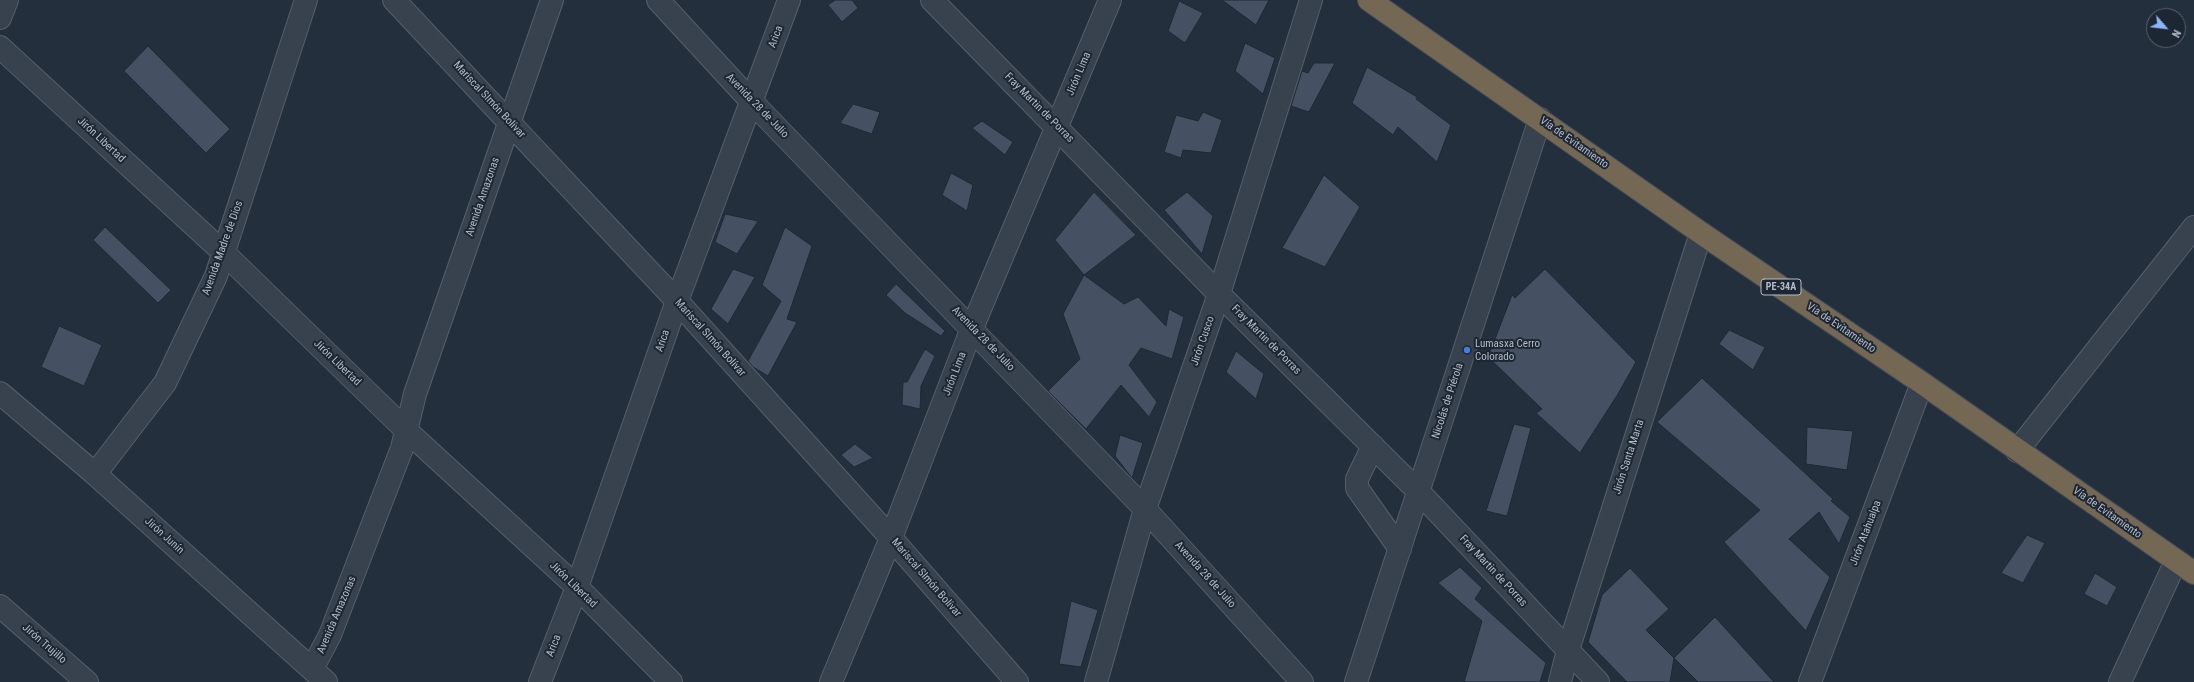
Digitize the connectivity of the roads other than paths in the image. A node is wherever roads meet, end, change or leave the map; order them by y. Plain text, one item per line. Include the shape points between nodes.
1 (7, 0) edge
2 (306, 0) edge
3 (394, 0) edge
4 (552, 0) edge
5 (658, 0) edge
6 (789, 0) edge
7 (932, 0) edge
8 (1110, 0) edge
9 (1311, 0) edge
10 (1369, 0) edge
11 (0, 18) edge
12 (0, 47) edge
13 (752, 102) junction
14 (1540, 119) junction
15 (508, 121) junction
16 (1057, 126) junction
17 (2194, 227) edge
18 (1701, 233) junction
19 (224, 253) junction
20 (1219, 294) junction
21 (677, 301) junction
22 (972, 328) junction
23 (1922, 384) junction
24 (0, 393) edge
25 (403, 427) junction
26 (1373, 446) junction
27 (2017, 451) junction
28 (95, 474) junction
29 (1419, 492) junction
30 (1145, 509) junction
31 (891, 538) junction
32 (1400, 549) junction
33 (2189, 570) edge
34 (577, 588) junction
35 (0, 606) edge
36 (1568, 650) junction
37 (319, 675) edge
38 (87, 682) edge
39 (540, 682) edge
40 (671, 682) edge
41 (831, 682) edge
42 (1017, 682) edge
43 (1096, 682) edge
44 (1302, 682) edge
45 (1356, 682) edge
46 (1560, 682) edge
47 (1598, 682) edge
48 (1810, 682) edge
49 (2120, 682) edge

1 - 11 street
2 - 19 street, Avenida Madre de Dios
3 - 15 street, Mariscal SImón Bolívar
4 - 15 street, Avenida Amazonas
5 - 13 street, Avenida 28 de Julio
6 - 13 street, Arica
7 - 16 street, Fray Martin de Porras
8 - 16 street, Jirón Lima
9 - 20 street, Jirón Cusco
10 - 14 highway, Vía de Evitamiento / PE-34A
12 - 19 street, Jirón Libertad
13 - 21 street, Arica
13 - 22 street, Avenida 28 de Julio
14 - 18 highway, Vía de Evitamiento / PE-34A
14 - 29 street, Nicolás de Piérola
15 - 21 street, Mariscal SImón Bolívar
15 - 25 street, Avenida Amazonas
16 - 20 street, Fray Martin de Porras
16 - 22 street, Jirón Lima
17 - 27 street
18 - 23 highway, Vía de Evitamiento / PE-34A
18 - 36 street, Jirón Santa Marta
19 - 25 street, Jirón Libertad
19 - 28 street, Avenida Madre de Dios via 216,276 165,383
20 - 26 street, Fray Martin de Porras
20 - 30 street, Jirón Cusco
21 - 31 street, Mariscal SImón Bolívar
21 - 34 street, Arica
22 - 30 street, Avenida 28 de Julio
22 - 31 street, Jirón Lima
23 - 27 highway, Vía de Evitamiento / PE-34A
23 - 48 street, Jirón Atahualpa
24 - 28 street, Jirón Junín
25 - 34 street, Jirón Libertad
25 - 37 street, Avenida Amazonas via 330,635
26 - 29 street, Fray Martin de Porras
26 - 32 street via 1357,479 1358,488
27 - 33 highway, Vía de Evitamiento / PE-34A
28 - 37 street, Jirón Junín
29 - 32 street, Nicolás de Piérola
29 - 36 street, Fray Martin de Porras
30 - 43 street, Jirón Cusco
30 - 44 street, Avenida 28 de Julio
31 - 41 street, Jirón Lima
31 - 42 street, Mariscal SImón Bolívar
32 - 45 street, Nicolás de Piérola
33 - 49 street
34 - 39 street, Arica
34 - 40 street, Jirón Libertad
35 - 38 street, Jirón Trujillo
36 - 46 street, Jirón Santa Marta
36 - 47 street, Fray Martin de Porras

